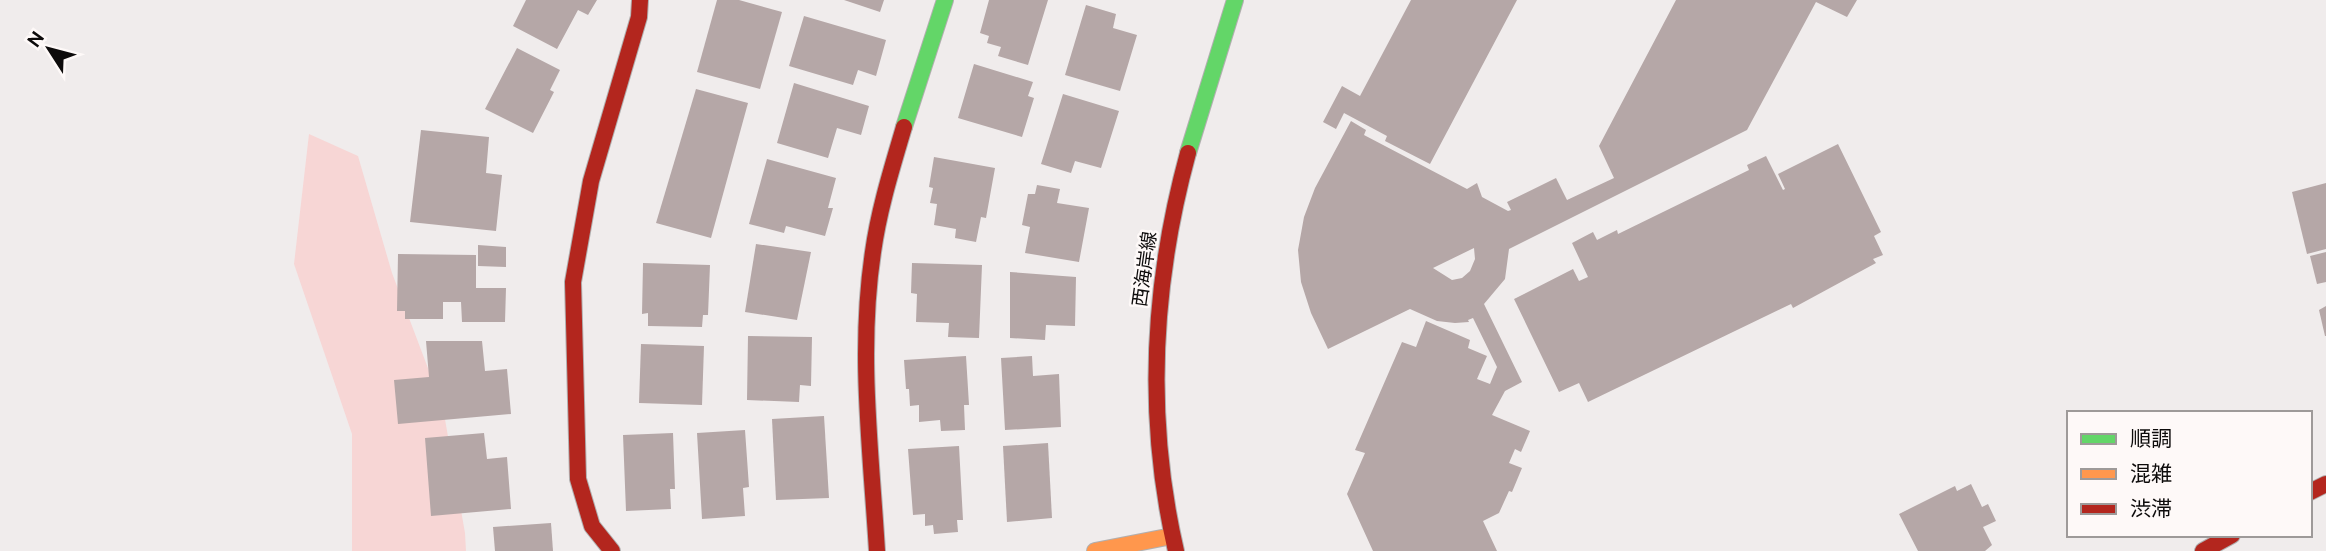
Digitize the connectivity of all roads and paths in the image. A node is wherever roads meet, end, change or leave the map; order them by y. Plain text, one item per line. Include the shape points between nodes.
1 (640, 0) edge
2 (945, 0) edge
3 (1235, 0) edge
4 (2228, 537) edge
5 (1174, 544) edge
6 (612, 551) edge
7 (877, 551) edge
8 (1095, 551) edge
9 (2203, 551) edge

1 - 6 street via 639,17 591,177 573,282 578,479 592,526
2 - 7 street via 873,251 867,326
3 - 5 street, 西海岸線 via 1184,169 1161,282 1156,418
4 - 9 street
5 - 8 street

